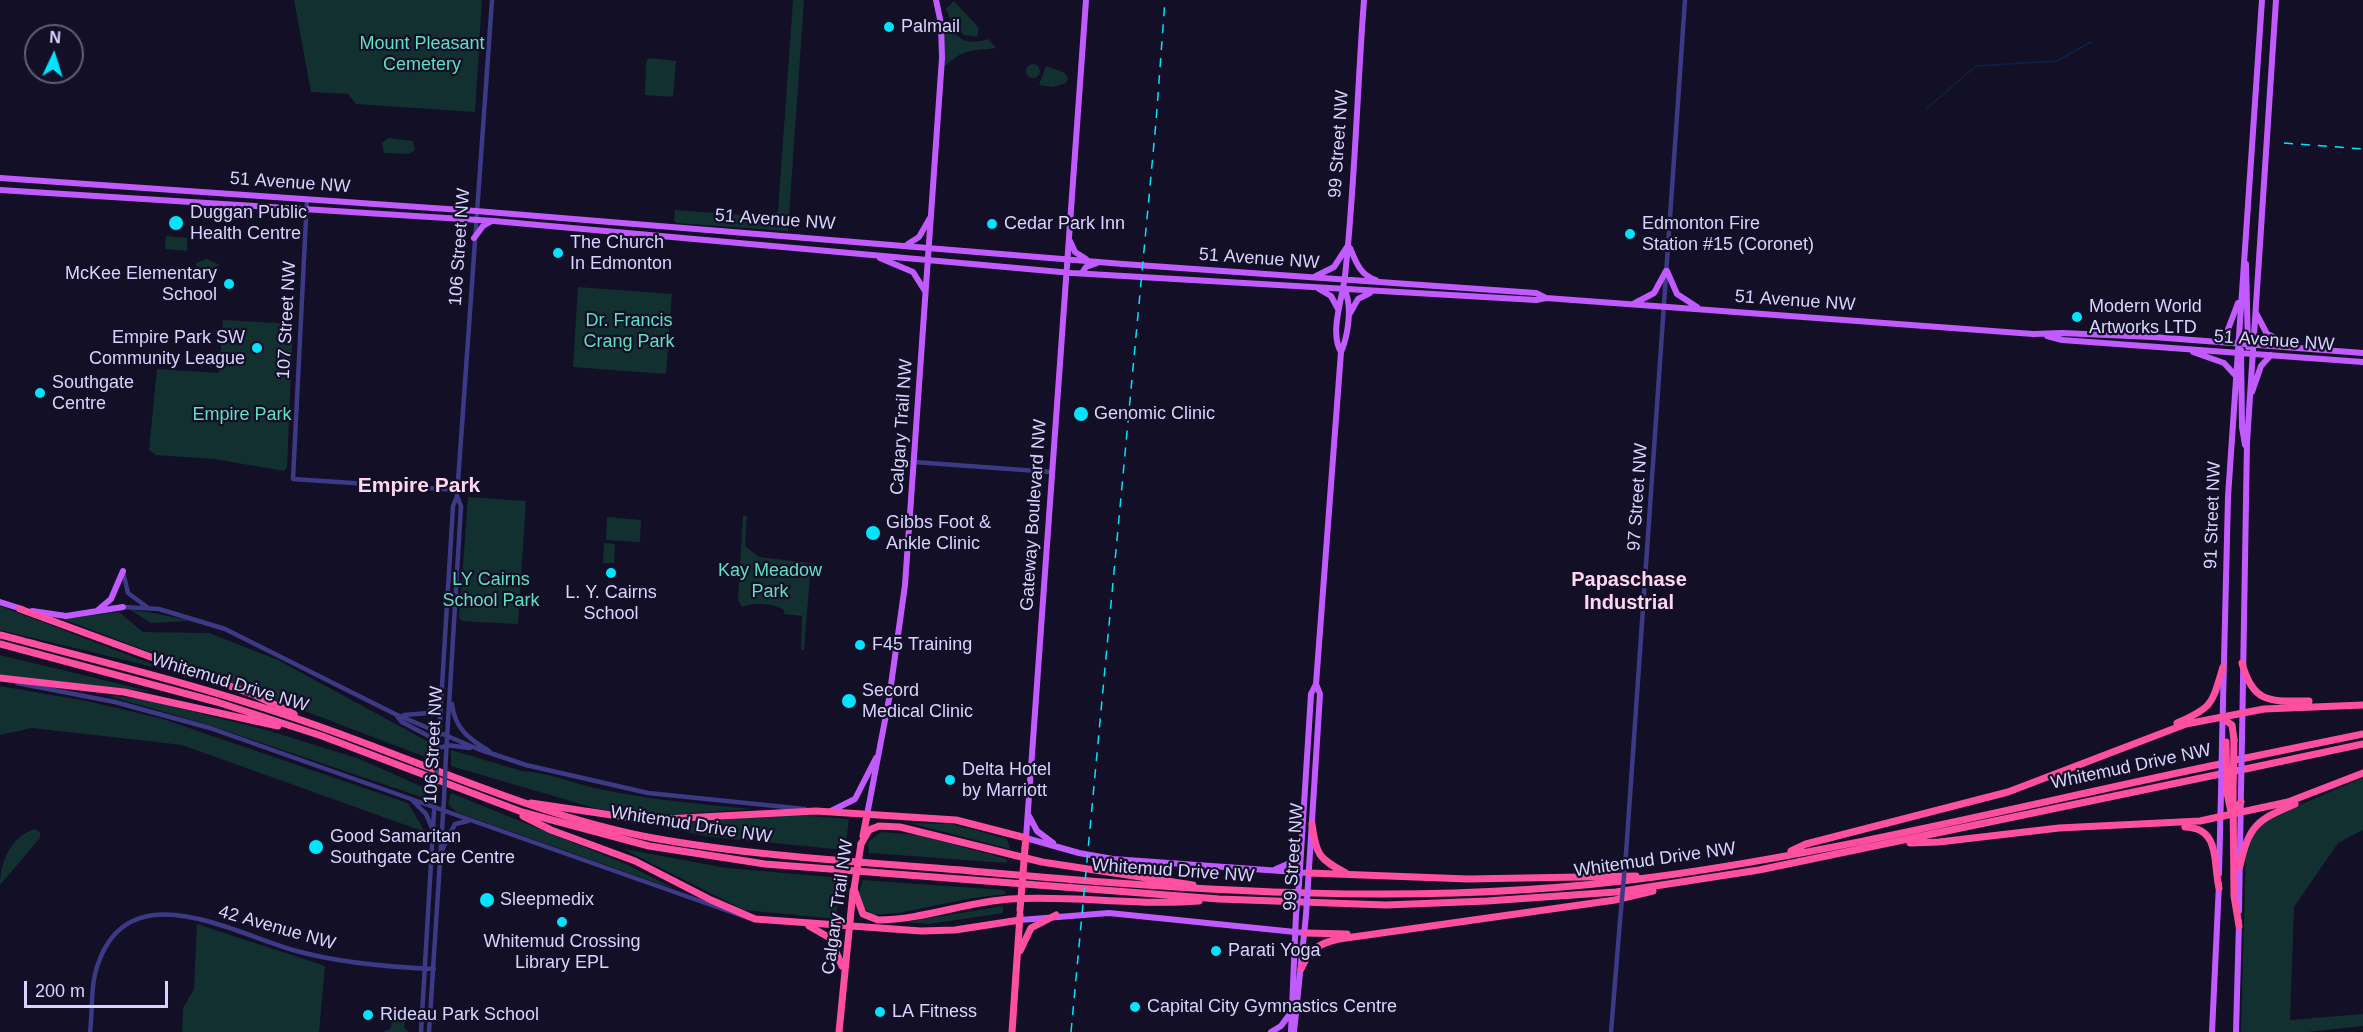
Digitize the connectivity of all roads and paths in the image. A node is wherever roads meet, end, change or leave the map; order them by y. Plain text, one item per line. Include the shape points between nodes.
1 (492, 0) edge
2 (936, 0) edge
3 (1086, 0) edge
4 (1364, 0) edge
5 (1685, 0) edge
6 (2262, 0) edge
7 (2276, 0) edge
8 (0, 178) edge
9 (0, 190) edge
10 (307, 199) junction
11 (306, 208) junction
12 (476, 211) junction
13 (931, 215) junction
14 (476, 220) junction
15 (494, 221) junction
16 (474, 238) junction
17 (1069, 238) junction
18 (1348, 244) junction
19 (897, 245) junction
20 (930, 247) junction
21 (874, 255) junction
22 (2244, 258) junction
23 (1067, 259) junction
24 (928, 260) junction
25 (1100, 262) junction
26 (1667, 271) junction
27 (1067, 272) junction
28 (1082, 273) junction
29 (1311, 277) junction
30 (1345, 280) junction
31 (1382, 283) junction
32 (2242, 285) junction
33 (1315, 288) junction
34 (1344, 289) junction
35 (1376, 291) junction
36 (926, 294) junction
37 (1546, 298) junction
38 (1632, 304) junction
39 (1664, 306) junction
40 (1700, 309) junction
41 (2255, 309) junction
42 (1338, 315) junction
43 (1347, 319) junction
44 (2040, 335) junction
45 (2217, 342) junction
46 (2238, 344) junction
47 (2250, 344) junction
48 (2175, 348) junction
49 (2305, 348) junction
50 (1341, 352) junction
51 (2363, 352) edge
52 (2239, 353) junction
53 (2252, 354) junction
54 (2271, 355) junction
55 (2363, 362) edge
56 (2235, 377) junction
57 (2249, 401) junction
58 (2247, 457) junction
59 (914, 462) junction
60 (1052, 472) junction
61 (457, 493) junction
62 (123, 571) joint
63 (0, 602) edge
64 (123, 608) joint
65 (150, 608) junction
66 (20, 609) junction
67 (90, 613) junction
68 (0, 635) edge
69 (0, 644) edge
70 (2242, 663) junction
71 (2223, 667) junction
72 (0, 679) edge
73 (1316, 684) junction
74 (442, 692) junction
75 (450, 693) junction
76 (2363, 703) edge
77 (2242, 713) junction
78 (395, 714) junction
79 (2222, 718) junction
80 (323, 728) junction
81 (439, 733) junction
82 (2222, 734) joint
83 (2363, 734) edge
84 (322, 736) junction
85 (448, 737) junction
86 (438, 741) junction
87 (2231, 741) junction
88 (2363, 744) edge
89 (447, 745) junction
90 (478, 749) junction
91 (438, 750) junction
92 (2114, 751) junction
93 (878, 755) junction
94 (500, 757) junction
95 (2363, 773) edge
96 (2325, 789) junction
97 (2231, 792) junction
98 (411, 800) junction
99 (2241, 802) joint
100 (523, 803) junction
101 (499, 804) junction
102 (435, 807) junction
103 (443, 810) junction
104 (816, 811) junction
105 (830, 811) junction
106 (1027, 812) junction
107 (2237, 813) junction
108 (867, 815) junction
109 (2221, 817) junction
110 (472, 821) junction
111 (1312, 824) junction
112 (2165, 825) junction
113 (434, 831) junction
114 (1026, 838) junction
115 (1302, 843) junction
116 (1893, 843) junction
117 (861, 844) junction
118 (441, 852) junction
119 (1079, 853) junction
120 (1778, 857) junction
121 (2240, 866) junction
122 (1270, 870) junction
123 (1299, 872) junction
124 (1309, 873) junction
125 (1351, 875) junction
126 (1651, 877) junction
127 (1678, 884) junction
128 (2219, 888) junction
129 (854, 889) junction
130 (1219, 890) junction
131 (1219, 899) junction
132 (1056, 915) junction
133 (755, 919) junction
134 (1020, 920) junction
135 (804, 923) junction
136 (849, 926) junction
137 (2239, 926) junction
138 (1295, 932) junction
139 (1385, 932) junction
140 (1305, 933) junction
141 (1017, 956) junction
142 (425, 968) junction
143 (434, 969) junction
144 (1301, 969) junction
145 (844, 971) junction
146 (1290, 1011) junction
147 (90, 1032) edge
148 (421, 1032) edge
149 (429, 1032) edge
150 (839, 1032) edge
151 (1012, 1032) edge
152 (1271, 1032) edge
153 (1292, 1032) edge
154 (1611, 1032) edge
155 (2212, 1032) edge
156 (2236, 1032) edge

1 - 12 street, 106 Street NW
2 - 13 main road, Calgary Trail NW via 942,48
3 - 17 main road, Gateway Boulevard NW
4 - 18 main road, 99 Street NW
5 - 26 street, 97 Street NW
6 - 22 main road
7 - 41 main road
8 - 10 main road, 51 Avenue NW
9 - 11 main road, 51 Avenue NW
10 - 11 street, 107 Street NW
10 - 12 main road, 51 Avenue NW
11 - 14 main road, 51 Avenue NW
11 - 61 street, 107 Street NW via 293,479
12 - 14 street, 106 Street NW
12 - 19 main road, 51 Avenue NW
13 - 19 main road via 917,240
13 - 20 main road, Calgary Trail NW
14 - 15 main road, 51 Avenue NW
14 - 16 street, 106 Street NW
15 - 16 main road via 483,226
15 - 21 main road, 51 Avenue NW
16 - 61 street, 106 Street NW
17 - 23 main road, Gateway Boulevard NW
17 - 25 main road via 1077,255
18 - 29 main road via 1334,267
18 - 30 main road, 99 Street NW
18 - 31 main road via 1364,275
19 - 20 main road, 51 Avenue NW
20 - 23 main road, 51 Avenue NW
20 - 24 main road, Calgary Trail NW
21 - 24 main road, 51 Avenue NW
21 - 36 main road via 913,272
22 - 32 main road
22 - 47 main road via 2248,272
23 - 25 main road, 51 Avenue NW
23 - 27 main road, Gateway Boulevard NW
24 - 27 main road, 51 Avenue NW
24 - 36 main road, Calgary Trail NW
25 - 28 main road via 1086,267
25 - 29 main road, 51 Avenue NW
26 - 38 main road via 1654,293
26 - 39 street, 97 Street NW
26 - 40 main road via 1677,294
27 - 28 main road, 51 Avenue NW
27 - 60 main road, Gateway Boulevard NW
28 - 33 main road, 51 Avenue NW
29 - 30 main road, 51 Avenue NW
30 - 31 main road, 51 Avenue NW
30 - 34 main road, 99 Street NW
31 - 37 main road, 51 Avenue NW via 1536,293
32 - 45 main road via 2232,324
32 - 46 main road
33 - 34 main road, 51 Avenue NW
33 - 42 main road via 1334,299
34 - 35 main road, 51 Avenue NW
34 - 42 main road, 99 Street NW
34 - 43 main road, 99 Street NW via 1348,296
35 - 37 main road, 51 Avenue NW
35 - 43 main road via 1358,299
36 - 59 main road, Calgary Trail NW
37 - 38 main road, 51 Avenue NW
38 - 39 main road, 51 Avenue NW
39 - 40 main road, 51 Avenue NW
39 - 154 street, 97 Street NW, bridge
40 - 44 main road, 51 Avenue NW
41 - 47 main road
41 - 49 main road via 2262,329 2270,337
42 - 50 main road, 99 Street NW via 1337,340
43 - 50 main road, 99 Street NW
44 - 45 main road, 51 Avenue NW
44 - 48 main road, 51 Avenue NW
45 - 46 main road, 51 Avenue NW
46 - 47 main road, 51 Avenue NW
46 - 52 main road
47 - 49 main road, 51 Avenue NW
47 - 53 main road
48 - 52 main road, 51 Avenue NW
48 - 56 main road via 2224,363 2232,368
49 - 51 main road, 51 Avenue NW
50 - 73 main road, 99 Street NW
52 - 53 main road, 51 Avenue NW
52 - 56 main road, 91 Street NW
52 - 58 main road
53 - 54 main road, 51 Avenue NW
53 - 57 main road, 91 Street NW
54 - 55 main road, 51 Avenue NW
54 - 57 main road via 2261,366
56 - 71 main road, 91 Street NW
57 - 58 main road, 91 Street NW
58 - 70 main road, 91 Street NW
59 - 60 street
59 - 93 main road, Calgary Trail NW via 900,626
60 - 106 main road, Gateway Boulevard NW
61 - 74 street, 106 Street NW via 453,506
61 - 75 street, 106 Street NW via 461,506
62 - 65 street via 128,593
62 - 67 main road via 111,599
63 - 66 main road
64 - 65 street, Whitemud Drive NW
64 - 67 main road
65 - 78 street, Whitemud Drive NW via 197,620 239,638
66 - 67 main road via 55,616
66 - 80 highway via 257,696
68 - 80 highway, Whitemud Drive NW via 159,676
69 - 84 highway, Whitemud Drive NW via 217,702
70 - 76 highway via 2250,687 2269,699
70 - 77 main road, 91 Street NW
71 - 79 main road, 91 Street NW
71 - 92 highway via 2216,695 2204,709
72 - 84 highway via 141,695
72 - 98 street via 164,714
73 - 111 main road, 99 Street NW via 1320,694
73 - 115 main road, 99 Street NW via 1311,693
74 - 78 street via 425,714
74 - 81 street, 106 Street NW
75 - 85 street, 106 Street NW
75 - 94 street via 457,726 469,739
76 - 77 highway
77 - 79 highway
77 - 87 main road, 91 Street NW
78 - 81 street, Whitemud Drive NW
78 - 86 street via 402,722
79 - 82 main road, 91 Street NW
79 - 87 highway via 2232,724
79 - 92 highway via 2186,724
80 - 100 highway, Whitemud Drive NW
81 - 85 street, Whitemud Drive NW
81 - 86 street, 106 Street NW
82 - 87 highway
83 - 120 highway, Whitemud Drive NW
84 - 101 highway, Whitemud Drive NW
85 - 86 street
85 - 89 street, 106 Street NW
85 - 90 street, Whitemud Drive NW
86 - 91 street, 106 Street NW
87 - 97 highway, bridge
87 - 97 main road, 91 Street NW, bridge
88 - 116 highway, Whitemud Drive NW
89 - 90 street
89 - 91 street
89 - 103 street, 106 Street NW, bridge
90 - 94 street
91 - 102 street, 106 Street NW, bridge
92 - 120 highway via 2008,792 1806,844
93 - 105 main road via 855,799
93 - 108 main road, Calgary Trail NW
94 - 104 street via 637,792
95 - 96 highway
96 - 107 highway
96 - 121 highway via 2258,822 2247,836
97 - 99 main road, 91 Street NW
97 - 107 highway
97 - 109 main road, 91 Street NW
98 - 102 street
98 - 113 street via 424,811
99 - 107 highway
100 - 104 highway via 645,820
100 - 130 highway, Whitemud Drive NW via 619,830 711,847
101 - 131 highway, Whitemud Drive NW via 573,828 649,846 742,861
101 - 133 highway via 551,830 635,861
102 - 103 street
102 - 113 street, 106 Street NW
103 - 110 street
103 - 118 street, 106 Street NW
104 - 105 highway
105 - 108 highway
106 - 114 main road, Gateway Boulevard NW
106 - 119 main road via 1044,837
107 - 109 highway
107 - 121 main road
107 - 137 highway via 2234,896
108 - 114 highway via 956,820
108 - 117 highway, Calgary Trail NW
109 - 112 highway
109 - 128 main road, 91 Street NW
110 - 118 street via 455,824
110 - 133 street
111 - 124 main road, 99 Street NW
111 - 125 highway via 1320,857
112 - 116 highway via 2059,828 1939,842
112 - 128 highway via 2196,827 2207,834 2214,850
113 - 142 street, 106 Street NW
114 - 119 main road
114 - 134 highway, Gateway Boulevard NW, bridge
115 - 122 main road via 1290,862
115 - 123 main road, 99 Street NW
116 - 127 highway, Whitemud Drive NW
117 - 129 highway, Calgary Trail NW, bridge
117 - 130 highway via 872,828 900,827 1042,862
118 - 143 street, 106 Street NW
119 - 122 main road via 1122,860
120 - 126 highway, Whitemud Drive NW
121 - 137 main road
122 - 123 main road
123 - 124 main road
123 - 138 main road, 99 Street NW, bridge
124 - 125 highway
124 - 140 main road, 99 Street NW, bridge
125 - 126 highway via 1468,879
126 - 130 highway, Whitemud Drive NW via 1421,896
127 - 131 highway, Whitemud Drive NW via 1450,903 1315,904
127 - 139 highway via 1615,900
128 - 155 main road, 91 Street NW
129 - 131 highway via 863,914 878,920 1041,897 1175,903
129 - 136 highway, Calgary Trail NW
132 - 134 main road
132 - 138 main road via 1119,914
132 - 141 highway via 1031,928
133 - 135 highway
134 - 136 highway via 944,931
134 - 141 highway, Gateway Boulevard NW
135 - 136 highway
135 - 145 highway via 830,939
136 - 145 highway, Calgary Trail NW
137 - 156 main road
138 - 140 main road
138 - 146 main road, 99 Street NW
139 - 140 highway
139 - 144 highway via 1325,942 1310,953
140 - 144 main road, 99 Street NW
141 - 151 highway, Gateway Boulevard NW
142 - 143 street, 42 Avenue NW
142 - 147 street, 42 Avenue NW via 313,955 184,914 150,915 119,932 104,950 96,970
142 - 148 street, 106 Street NW
143 - 149 street, 106 Street NW
144 - 153 main road, 99 Street NW
145 - 150 highway, Calgary Trail NW
146 - 152 main road via 1284,1023
146 - 153 main road, 99 Street NW

